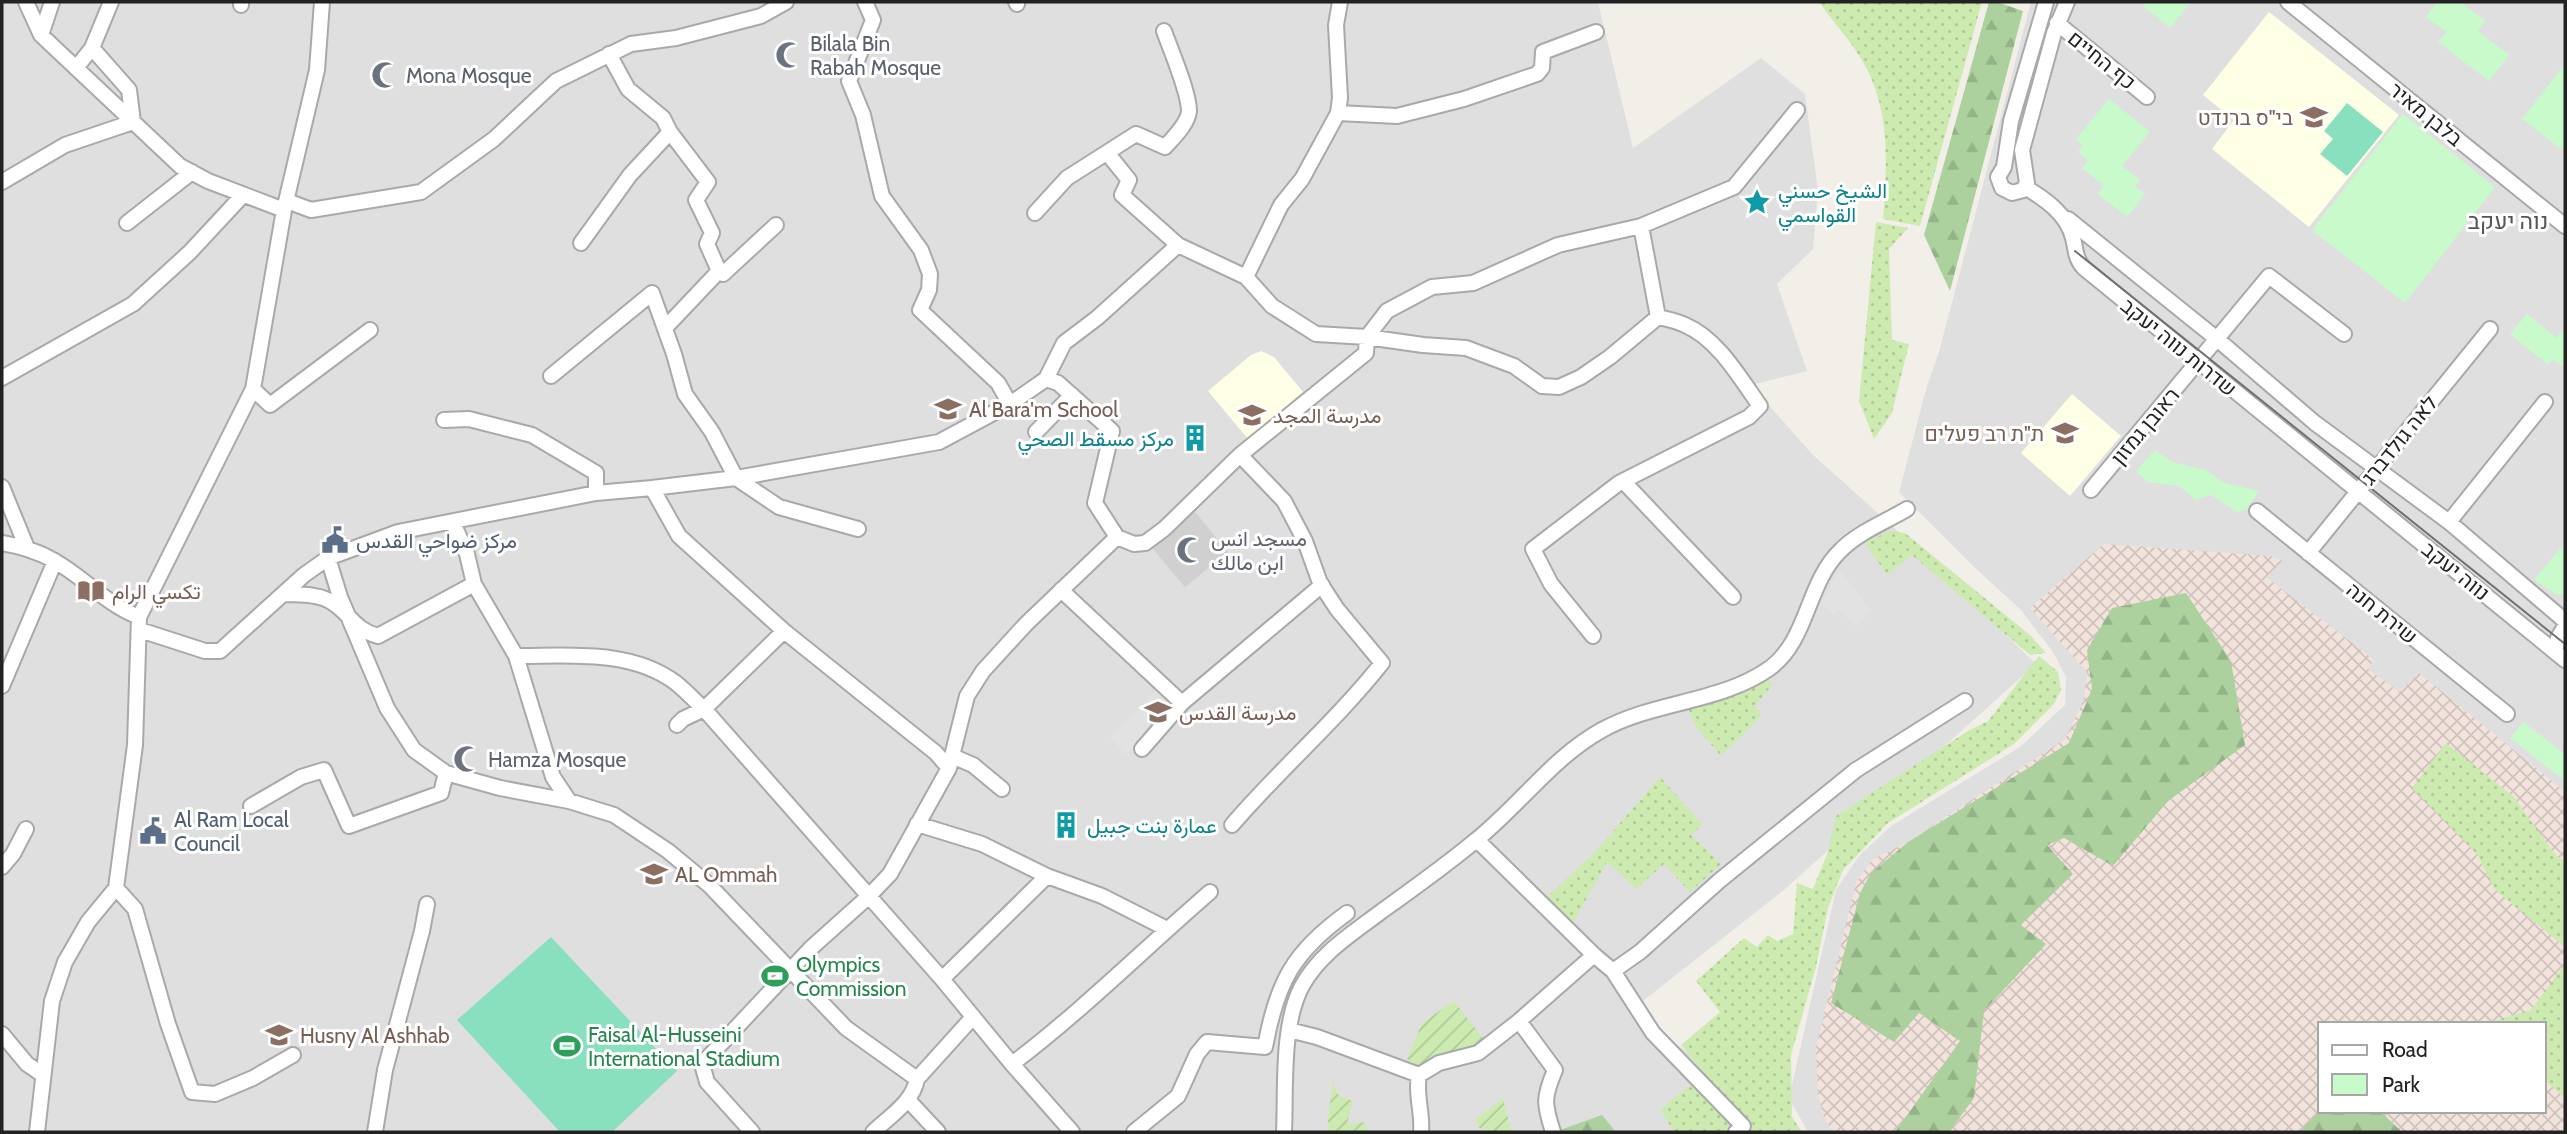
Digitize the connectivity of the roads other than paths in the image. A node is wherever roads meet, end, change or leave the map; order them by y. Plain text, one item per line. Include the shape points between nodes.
1 (26, 2) edge
2 (52, 2) edge
3 (111, 2) edge
4 (322, 2) edge
5 (786, 2) edge
6 (865, 2) edge
7 (1340, 2) edge
8 (2046, 2) edge
9 (2067, 2) edge
10 (2288, 2) edge
11 (2057, 23) junction
12 (1164, 31) dead end
13 (1596, 32) dead end
14 (41, 35) junction
15 (92, 48) junction
16 (609, 54) junction
17 (76, 68) junction
18 (2147, 97) dead end
19 (1797, 110) dead end
20 (1338, 113) junction
21 (133, 122) junction
22 (670, 132) junction
23 (1108, 153) junction
24 (2004, 167) junction
25 (2024, 168) junction
26 (192, 172) junction
27 (2, 181) edge
28 (2025, 187) junction
29 (243, 195) junction
30 (286, 205) junction
31 (1035, 213) dead end
32 (2060, 213) junction
33 (127, 223) dead end
34 (776, 225) dead end
35 (1641, 226) junction
36 (2565, 226) edge
37 (581, 243) dead end
38 (1178, 245) junction
39 (719, 271) junction
40 (1247, 277) junction
41 (1658, 317) junction
42 (665, 328) junction
43 (2490, 328) dead end
44 (370, 330) dead end
45 (2344, 334) dead end
46 (1367, 337) junction
47 (2217, 339) junction
48 (2198, 362) junction
49 (551, 376) dead end
50 (2, 378) edge
51 (1046, 379) junction
52 (253, 390) junction
53 (1072, 396) junction
54 (2545, 402) dead end
55 (1010, 404) junction
56 (444, 421) dead end
57 (1036, 432) dead end
58 (1240, 455) junction
59 (2376, 467) junction
60 (736, 478) junction
61 (1623, 481) junction
62 (2, 487) edge
63 (652, 488) junction
64 (2091, 490) dead end
65 (2357, 491) junction
66 (596, 492) junction
67 (1907, 509) dead end
68 (2257, 511) dead end
69 (2449, 522) junction
70 (453, 523) junction
71 (858, 528) dead end
72 (1116, 537) junction
73 (2, 543) edge
74 (27, 548) junction
75 (2308, 553) junction
76 (328, 558) junction
77 (55, 561) junction
78 (474, 583) junction
79 (1322, 585) junction
80 (1061, 590) junction
81 (283, 594) junction
82 (1732, 597) dead end
83 (351, 621) junction
84 (2565, 621) edge
85 (140, 623) junction
86 (2565, 626) edge
87 (784, 631) junction
88 (1592, 636) dead end
89 (2562, 653) edge
90 (516, 656) junction
91 (2, 686) edge
92 (1965, 701) dead end
93 (1182, 703) junction
94 (704, 709) junction
95 (2507, 714) dead end
96 (677, 725) dead end
97 (1142, 749) dead end
98 (950, 762) junction
99 (446, 773) junction
100 (1002, 789) dead end
101 (569, 801) junction
102 (251, 806) dead end
103 (917, 824) junction
104 (1232, 825) dead end
105 (26, 829) dead end
106 (1477, 840) junction
107 (2, 867) edge
108 (1047, 876) junction
109 (116, 888) junction
110 (1210, 892) dead end
111 (869, 897) junction
112 (427, 904) dead end
113 (1347, 913) dead end
114 (1167, 929) junction
115 (1594, 955) junction
116 (792, 970) junction
117 (1613, 971) junction
118 (942, 979) junction
119 (973, 1017) junction
120 (1519, 1021) junction
121 (1289, 1030) junction
122 (2, 1034) edge
123 (293, 1055) dead end
124 (1013, 1064) junction
125 (43, 1075) junction
126 (1419, 1075) junction
127 (917, 1079) junction
128 (908, 1100) junction
129 (37, 1130) edge
130 (375, 1132) edge
131 (752, 1132) edge
132 (873, 1132) edge
133 (938, 1132) edge
134 (1072, 1132) edge
135 (1135, 1132) edge
136 (1284, 1132) edge
137 (1421, 1132) edge
138 (1553, 1132) edge
139 (1736, 1132) edge

1 - 14 street
2 - 14 street
3 - 15 street
4 - 30 street via 317,70
5 - 16 street via 761,16 676,38 631,44
6 - 55 street via 873,20 849,81 863,116 882,196 921,250 930,274 920,310 998,383
7 - 20 street via 1336,25
8 - 24 street via 2011,121
9 - 11 street
10 - 36 street, בלבן מאיר
11 - 18 street, כף החיים
11 - 25 street via 2023,143
12 - 23 street via 1189,113 1165,147 1136,134
13 - 20 street via 1543,52 1537,74 1464,99 1397,116
14 - 17 street
15 - 17 street
15 - 21 street via 129,90
16 - 22 street via 628,89 663,118
16 - 30 street via 556,81 495,139 421,192 311,210
17 - 21 street
19 - 35 street via 1734,187
20 - 40 street via 1302,179 1281,205
21 - 26 street
21 - 27 street via 65,145
22 - 37 street via 630,175
22 - 39 street via 708,182 696,200 712,233 707,244
23 - 31 street via 1067,178
23 - 38 street via 1129,180 1122,195
24 - 25 street via 2012,163
24 - 28 street via 1998,177 2001,188 2012,193
25 - 28 street
26 - 29 street
26 - 33 street
28 - 32 street, שדרות נווה יעקב
29 - 30 street
29 - 50 street via 133,304
30 - 52 street
32 - 47 street
32 - 48 street, שדרות נווה יעקב via 2070,228 2080,264
34 - 39 street via 723,274
35 - 41 street
35 - 46 street via 1558,245 1473,283 1432,287 1387,311
38 - 40 street
38 - 51 street via 1064,343
39 - 42 street
40 - 46 street via 1272,306 1316,334
41 - 46 street via 1610,357 1559,387 1542,386 1514,366 1466,348
41 - 61 street via 1704,336 1760,406 1749,417
42 - 49 street via 652,293
42 - 60 street via 685,394
43 - 59 street, לאה גולדברג
44 - 52 street via 270,405
45 - 47 street, ראובן גמזון via 2269,276
46 - 58 street via 1366,353
47 - 48 street, ראובן גמזון
47 - 59 street, שדרות נווה יעקב via 2315,423
48 - 64 street, ראובן גמזון
48 - 65 street, שדרות נווה יעקב
51 - 53 street
51 - 55 street
52 - 85 street
53 - 57 street
53 - 72 street via 1112,431 1095,503
54 - 69 street
55 - 60 street via 939,442
56 - 66 street via 469,419 532,435 596,473
58 - 72 street via 1145,543
58 - 79 street via 1284,501
59 - 65 street, לאה גולדברג
59 - 69 street, נווה יעקב
60 - 63 street
60 - 71 street via 779,507
61 - 82 street
61 - 88 street via 1533,549 1551,584
62 - 74 street
63 - 66 street
63 - 87 street via 679,536
65 - 75 street, לאה גולדברג
65 - 89 street, נווה יעקב
66 - 70 street
67 - 106 street via 1840,551 1828,566 1791,646 1775,664 1755,679 1600,731 1536,783
68 - 75 street, שירת חנה
69 - 84 street
70 - 76 street via 398,532
70 - 78 street
72 - 80 street
73 - 74 street
74 - 77 street
75 - 95 street, שירת חנה
76 - 81 street
76 - 83 street
77 - 85 street
77 - 91 street
78 - 83 street via 378,636
78 - 90 street
79 - 93 street
79 - 104 street via 1336,609 1382,663 1350,703
80 - 93 street
80 - 98 street via 983,671 967,696
81 - 83 street via 332,601
81 - 85 street via 220,651 205,652
83 - 99 street via 387,708 414,750
85 - 109 street via 135,745
86 - 89 street via 2558,638
87 - 94 street
87 - 98 street
90 - 94 street via 593,655 642,665 675,682
90 - 101 street via 553,777
92 - 117 street via 1856,770
93 - 97 street
94 - 96 street
94 - 111 street
98 - 100 street via 973,765
98 - 103 street
99 - 101 street
99 - 102 street via 441,793 349,826 324,770
101 - 116 street via 614,815 668,851 709,885
103 - 108 street via 982,844
103 - 111 street via 890,874
105 - 107 street
106 - 115 street
106 - 121 street via 1328,954 1302,986
108 - 114 street via 1120,904
108 - 118 street
109 - 123 street via 135,909 192,1092 215,1094
109 - 125 street via 88,922 65,962 52,1001
110 - 114 street
111 - 116 street
111 - 118 street
112 - 130 street via 384,1070
113 - 135 street via 1307,946 1292,967 1274,1003 1265,1047 1207,1042 1178,1096
114 - 124 street via 1056,1031
115 - 117 street
115 - 120 street
116 - 127 street via 846,1028
116 - 131 street via 702,1064 707,1082
117 - 139 street via 1653,1033 1743,1126
118 - 119 street
119 - 124 street
119 - 127 street
120 - 126 street via 1478,1053 1439,1063
120 - 138 street via 1555,1070 1545,1093
121 - 126 street
121 - 136 street
122 - 125 street via 27,1064
124 - 134 street
125 - 129 street
126 - 137 street
127 - 128 street
128 - 132 street
128 - 133 street

